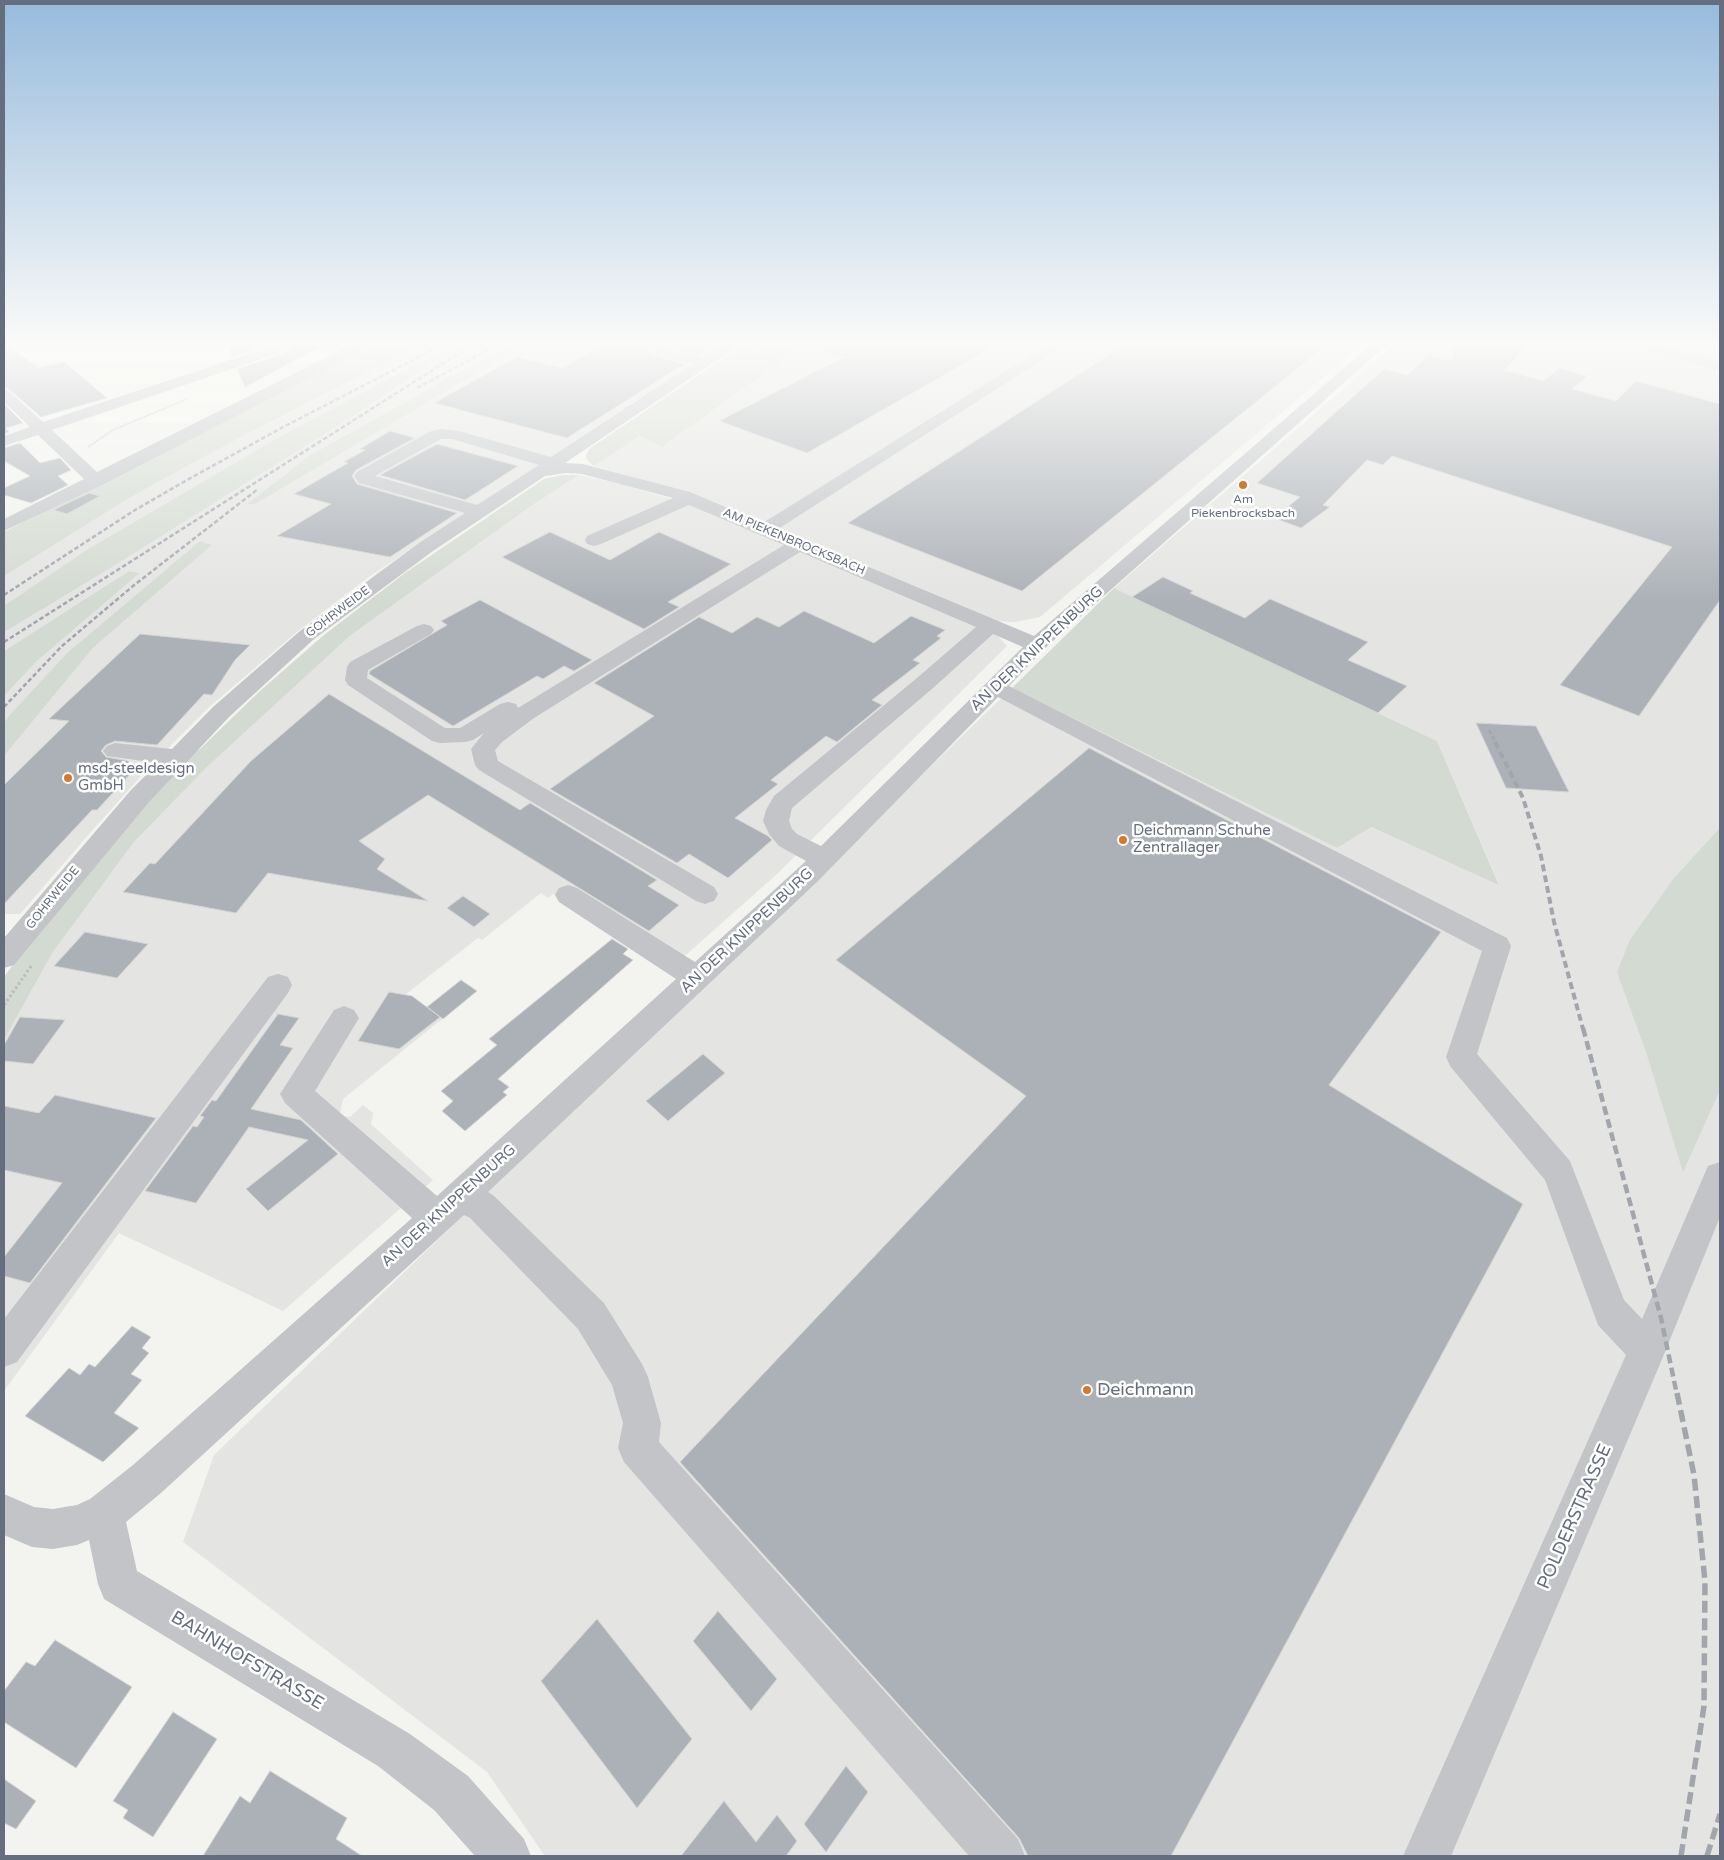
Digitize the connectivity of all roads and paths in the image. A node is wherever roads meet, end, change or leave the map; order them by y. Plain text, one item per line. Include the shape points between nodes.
1 (40, 429) joint
2 (199, 429) edge
3 (607, 429) edge
4 (924, 429) edge
5 (1284, 429) edge
6 (4, 441) edge
7 (548, 468) junction
8 (96, 481) junction
9 (689, 498) junction
10 (480, 512) junction
11 (4, 526) edge
12 (764, 529) junction
13 (594, 540) dead end
14 (793, 541) junction
15 (990, 624) junction
16 (424, 630) dead end
17 (1038, 645) junction
18 (995, 687) junction
19 (114, 752) dead end
20 (176, 757) junction
21 (824, 859) junction
22 (705, 894) dead end
23 (568, 895) dead end
24 (4, 957) edge
25 (33, 965) dead end
26 (697, 978) junction
27 (278, 985) dead end
28 (4, 1005) edge
29 (344, 1018) dead end
30 (1720, 1177) edge
31 (449, 1206) junction
32 (4, 1349) edge
33 (1647, 1351) junction
34 (4, 1514) edge
35 (104, 1514) junction
36 (507, 1856) edge
37 (1001, 1856) edge
38 (1427, 1856) edge

1 - 6 street
1 - 8 street
2 - 8 street
3 - 7 street, GOHRWEIDE
4 - 12 street
5 - 17 street, AN DER KNIPPENBURG
7 - 9 street, AM PIEKENBROCKSBACH via 576,468
7 - 10 street, GOHRWEIDE
7 - 10 street via 453,434 441,434 363,476
8 - 11 street
9 - 12 street, AM PIEKENBROCKSBACH
9 - 13 street
10 - 20 street, GOHRWEIDE via 426,547 308,635 221,712
12 - 14 street, AM PIEKENBROCKSBACH
14 - 15 street, AM PIEKENBROCKSBACH
14 - 16 street via 465,735 440,736 356,680 358,667
14 - 22 street via 526,713 494,737 483,750 488,765
15 - 17 street, AM PIEKENBROCKSBACH
15 - 21 street via 783,802 776,821 782,834
17 - 18 street, AN DER KNIPPENBURG
18 - 21 street, AN DER KNIPPENBURG
18 - 33 street via 1497,946 1461,1057 1558,1172 1612,1312
19 - 20 street
20 - 24 street, GOHRWEIDE via 102,839
21 - 26 street, AN DER KNIPPENBURG
23 - 26 street
25 - 28 path
26 - 31 street, AN DER KNIPPENBURG
27 - 32 street
29 - 31 street via 296,1094
30 - 33 street, POLDERSTRASSE
31 - 35 street, AN DER KNIPPENBURG via 147,1479
31 - 37 street via 482,1208 591,1316 629,1377 642,1423 638,1448
33 - 38 street, POLDERSTRASSE
34 - 35 street via 32,1527 53,1529 77,1525
35 - 36 street, BAHNHOFSTRASSE via 119,1584 394,1750 451,1793

